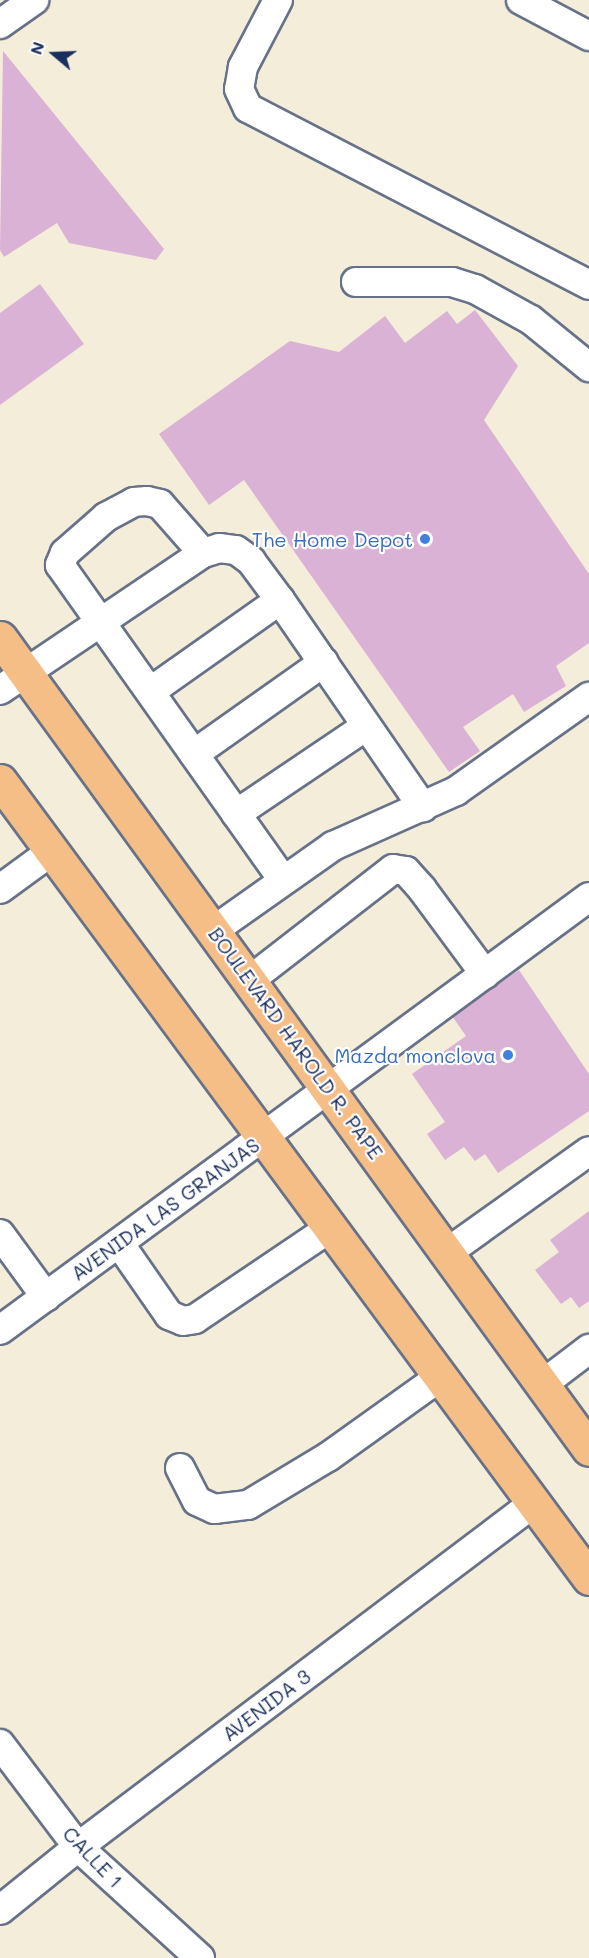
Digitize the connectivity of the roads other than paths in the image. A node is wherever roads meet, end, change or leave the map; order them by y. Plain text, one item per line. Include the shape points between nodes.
1 (278, 0) edge
2 (521, 0) edge
3 (589, 36) edge
4 (356, 282) dead end
5 (589, 285) edge
6 (589, 367) edge
7 (203, 553) junction
8 (280, 600) junction
9 (102, 622) junction
10 (0, 638) edge
11 (324, 662) junction
12 (12, 681) edge
13 (151, 691) junction
14 (589, 697) edge
15 (366, 727) junction
16 (195, 753) junction
17 (0, 781) edge
18 (423, 807) junction
19 (236, 814) junction
20 (52, 851) junction
21 (282, 879) junction
22 (0, 889) edge
23 (589, 897) edge
24 (214, 930) junction
25 (485, 974) junction
26 (250, 980) junction
27 (330, 1089) junction
28 (263, 1137) junction
29 (589, 1151) edge
30 (330, 1228) junction
31 (0, 1234) edge
32 (119, 1243) junction
33 (448, 1252) junction
34 (46, 1297) junction
35 (0, 1330) edge
36 (589, 1349) edge
37 (441, 1376) junction
38 (543, 1384) junction
39 (584, 1429) edge
40 (180, 1468) dead end
41 (535, 1502) junction
42 (589, 1578) edge
43 (0, 1744) edge
44 (78, 1847) junction
45 (0, 1910) edge
46 (200, 1958) edge

1 - 5 street via 243,67 239,89 248,108
2 - 3 street
4 - 6 street via 452,282 475,289 531,320
7 - 8 street via 219,548 236,550 252,561
7 - 9 street
7 - 9 street via 160,504 134,502 106,517 65,553 60,565
8 - 11 street
8 - 13 street
9 - 12 street
9 - 13 street
10 - 12 highway, BOULEVARD HAROLD R. PAPE
11 - 15 street
11 - 16 street
12 - 24 highway, BOULEVARD HAROLD R. PAPE
13 - 16 street
14 - 18 street via 456,791
15 - 18 street
15 - 19 street
16 - 19 street
17 - 20 highway
18 - 21 street via 333,846
19 - 21 street
20 - 22 street
20 - 28 highway
21 - 24 street
23 - 25 street, AVENIDA LAS GRANJAS
24 - 26 highway, BOULEVARD HAROLD R. PAPE
25 - 26 street via 422,889 406,871 393,869
25 - 27 street, AVENIDA LAS GRANJAS
26 - 27 highway, BOULEVARD HAROLD R. PAPE
27 - 28 street, AVENIDA LAS GRANJAS
27 - 33 highway, BOULEVARD HAROLD R. PAPE
28 - 30 highway
28 - 32 street, AVENIDA LAS GRANJAS
29 - 33 street
30 - 32 street via 195,1319 183,1322 169,1315
30 - 37 highway
31 - 34 street
32 - 34 street, AVENIDA LAS GRANJAS
33 - 38 highway, BOULEVARD HAROLD R. PAPE
34 - 35 street, AVENIDA LAS GRANJAS
36 - 38 street
37 - 40 street via 328,1457 248,1505 214,1509 197,1501
37 - 41 highway
38 - 39 highway, BOULEVARD HAROLD R. PAPE
41 - 42 highway
41 - 44 street, AVENIDA 3
43 - 44 street, CALLE 1
44 - 45 street, AVENIDA 3
44 - 46 street, CALLE 1

